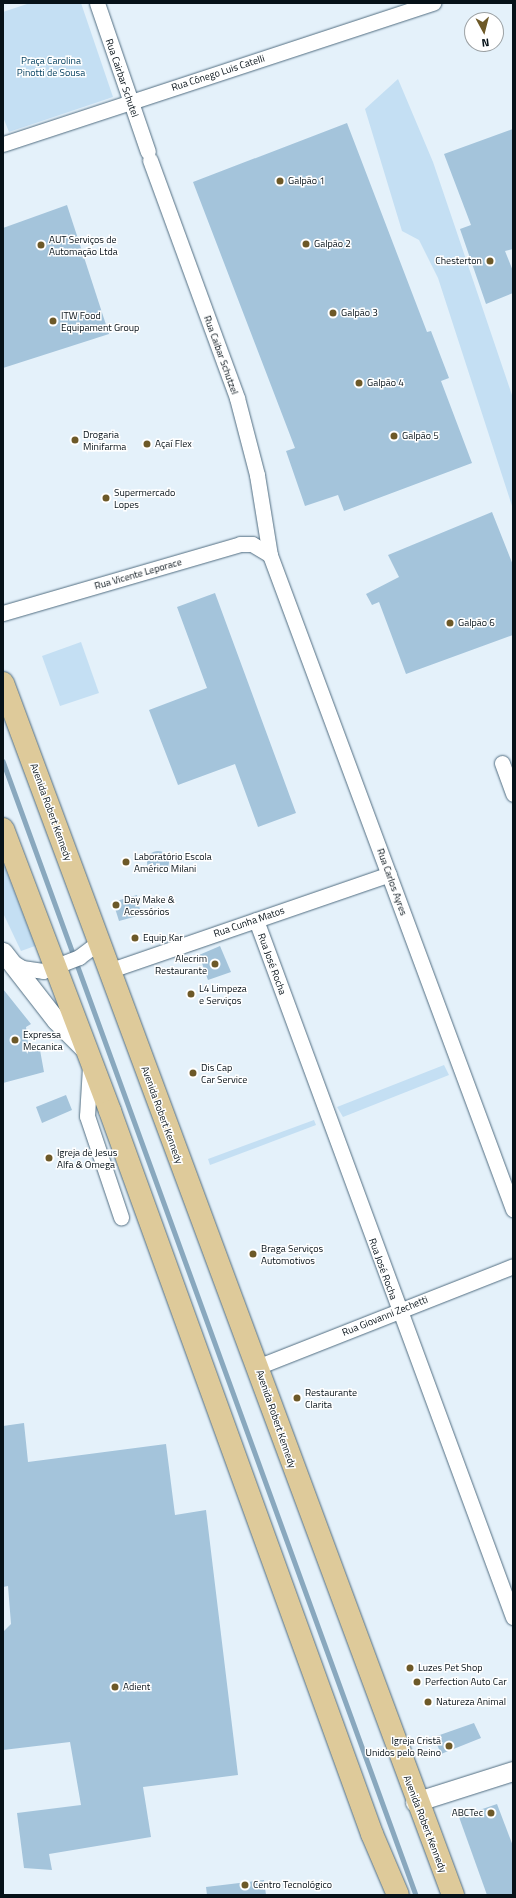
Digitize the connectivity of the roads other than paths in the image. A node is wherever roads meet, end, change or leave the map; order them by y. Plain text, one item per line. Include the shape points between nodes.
1 (97, 3) edge
2 (433, 3) edge
3 (128, 101) junction
4 (3, 144) edge
5 (149, 156) joint
6 (270, 555) junction
7 (3, 613) edge
8 (3, 683) edge
9 (502, 763) dead end
10 (513, 794) edge
11 (3, 829) edge
12 (389, 874) junction
13 (256, 920) junction
14 (95, 945) junction
15 (4, 956) edge
16 (60, 965) junction
17 (108, 971) junction
18 (88, 1057) junction
19 (513, 1209) edge
20 (121, 1217) dead end
21 (513, 1266) edge
22 (398, 1310) junction
23 (257, 1367) junction
24 (513, 1617) edge
25 (513, 1771) edge
26 (415, 1802) junction
27 (391, 1889) edge
28 (453, 1895) edge

1 - 3 street, Rua Cairbar Schutel
2 - 3 street, Rua Cônego Luis Catelli
3 - 4 street, Rua Cônego Luis Catelli
3 - 5 street, Rua Cairbar Schutel
5 - 6 street, Rua Caibar Schutzel via 237,398 257,475
6 - 7 street, Rua Vicente Leporace via 252,544 240,544
6 - 12 street, Rua Carlos Ayres
8 - 14 main road, Avenida Robert Kennedy
9 - 10 street
11 - 16 main road
12 - 13 street, Rua Cunha Matos
12 - 19 street, Rua Carlos Ayres
13 - 17 street, Rua Cunha Matos
13 - 22 street, Rua José Rocha
14 - 16 street
14 - 17 main road, Avenida Robert Kennedy
15 - 16 street via 32,970
15 - 18 street
16 - 18 main road
17 - 23 main road, Avenida Robert Kennedy
18 - 20 street via 87,1116
18 - 27 main road
21 - 22 street, Rua Giovanni Zechetti
22 - 23 street, Rua Giovanni Zechetti
22 - 24 street, Rua José Rocha
23 - 26 main road, Avenida Robert Kennedy
25 - 26 street
26 - 28 main road, Avenida Robert Kennedy

